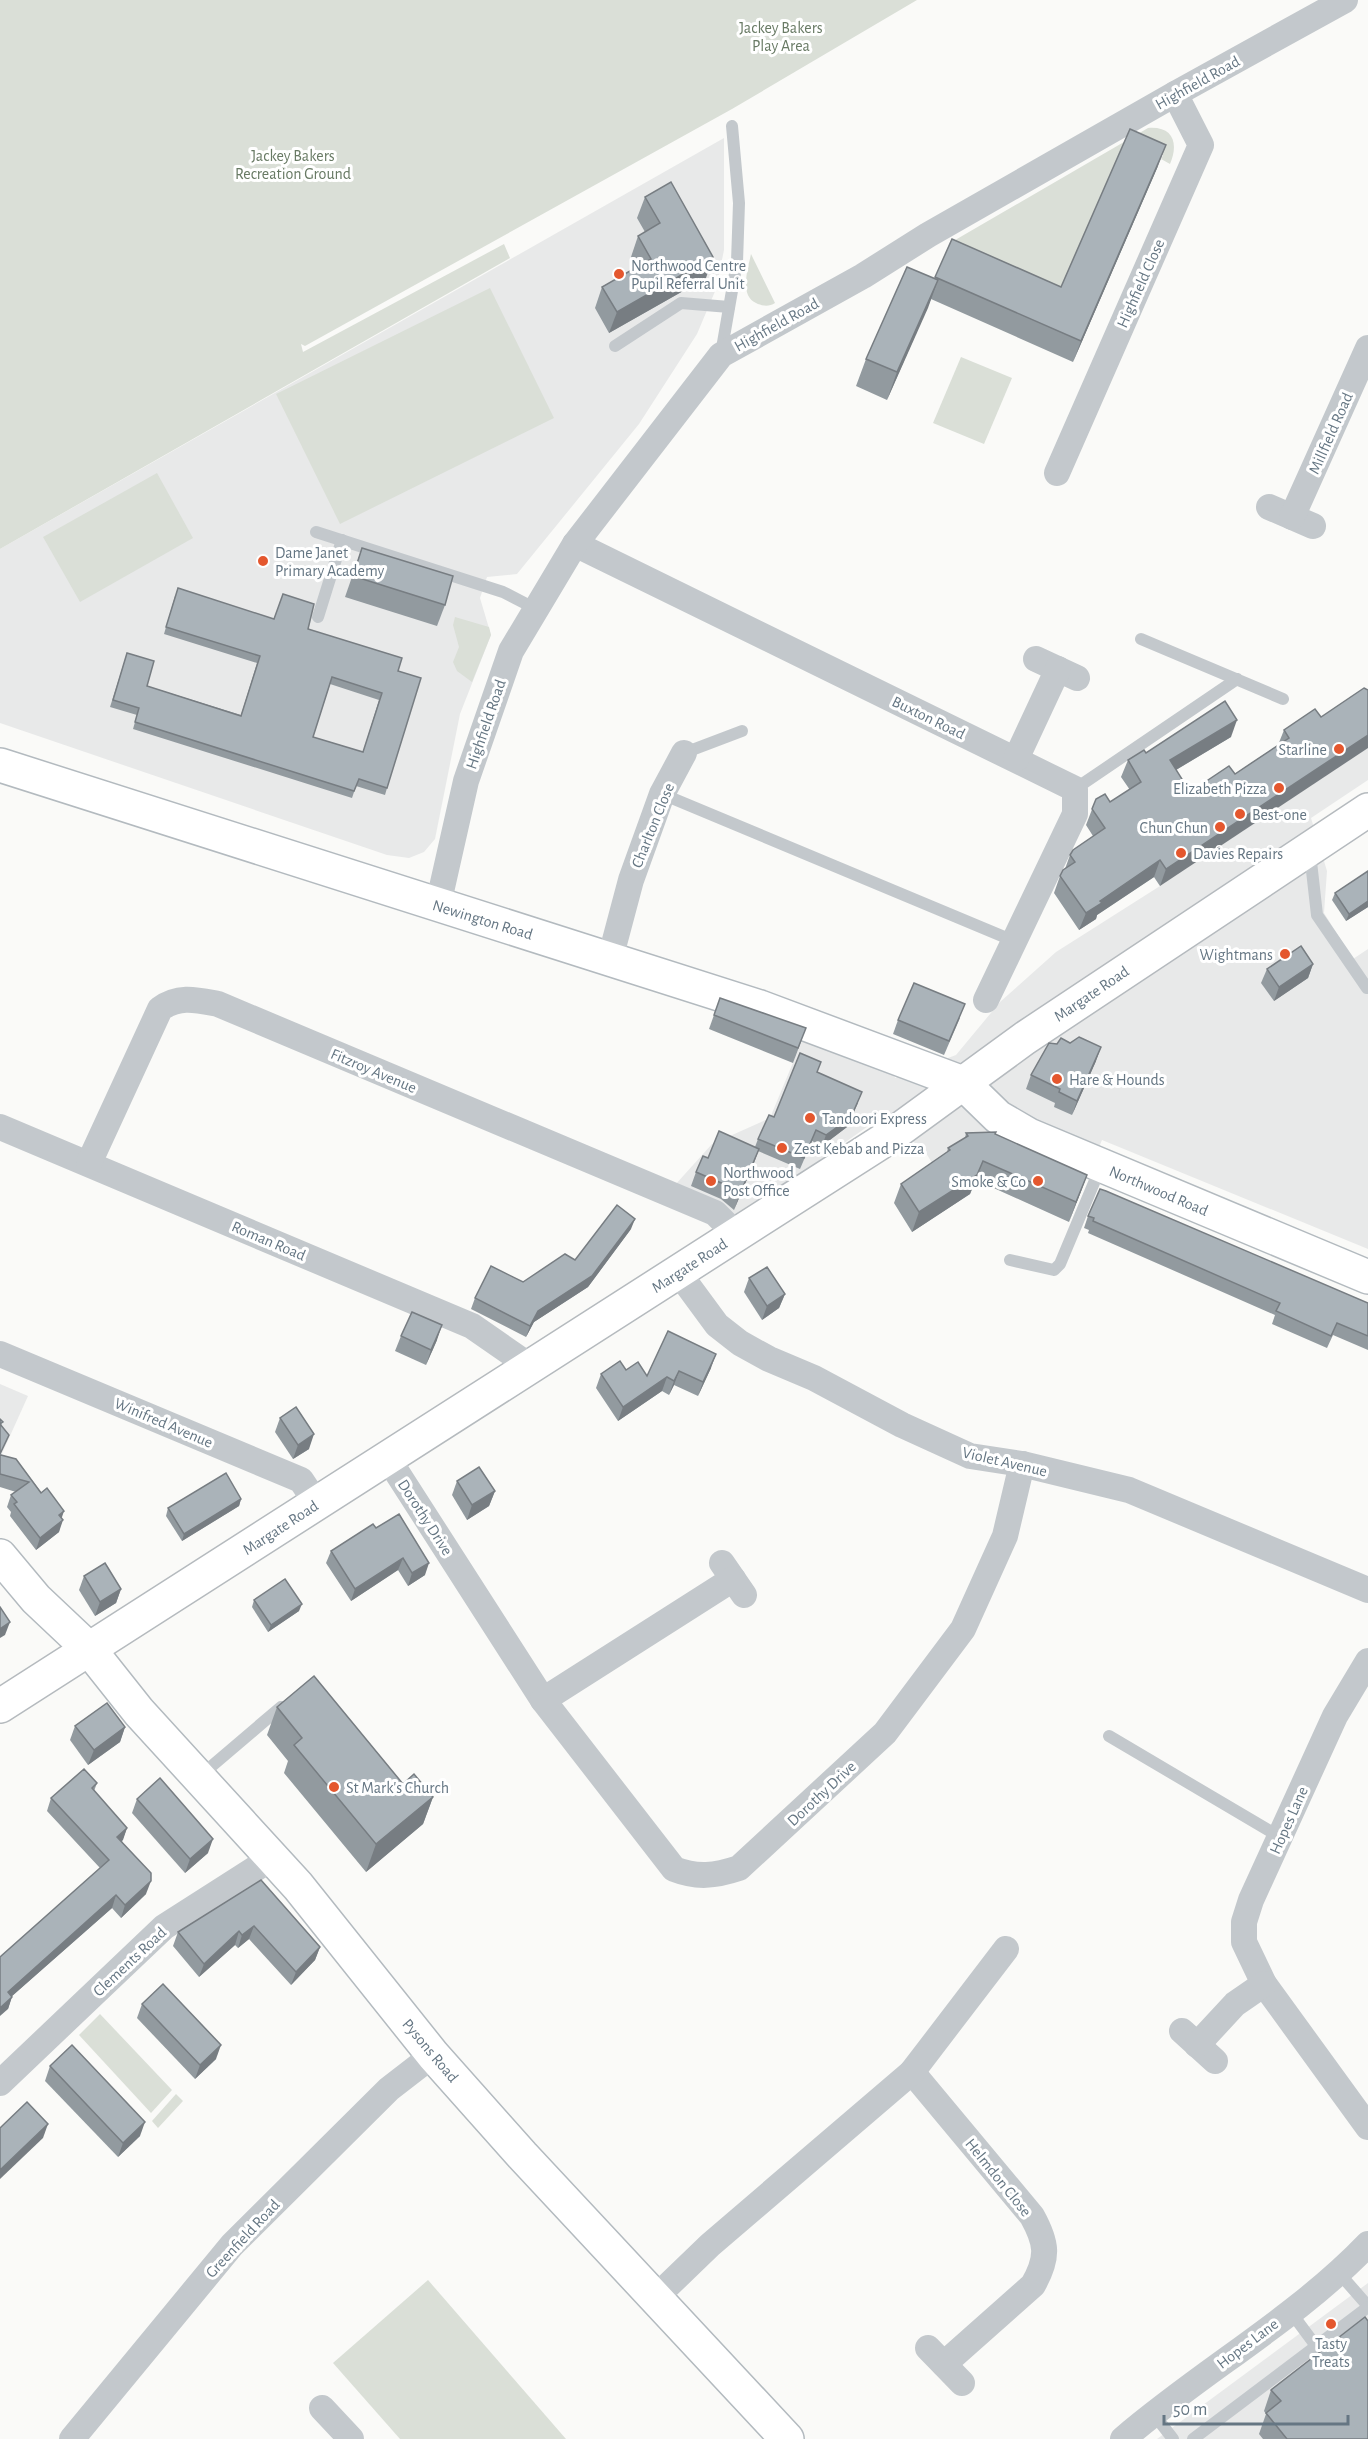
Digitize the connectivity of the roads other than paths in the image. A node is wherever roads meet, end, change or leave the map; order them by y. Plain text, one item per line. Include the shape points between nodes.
1 (1345, 0) edge
2 (1175, 94) junction
3 (732, 126) dead end
4 (729, 307) junction
5 (615, 346) dead end
6 (1368, 349) edge
7 (721, 355) junction
8 (1057, 473) dead end
9 (1269, 507) dead end
10 (316, 532) dead end
11 (342, 540) junction
12 (575, 544) junction
13 (536, 609) junction
14 (318, 617) dead end
15 (1141, 639) dead end
16 (1057, 669) dead end
17 (1236, 680) junction
18 (1283, 699) dead end
19 (742, 731) dead end
20 (684, 753) joint
21 (1016, 759) junction
22 (0, 765) edge
23 (1075, 789) junction
24 (662, 794) junction
25 (1368, 810) edge
26 (1309, 849) junction
27 (438, 905) junction
28 (1014, 941) junction
29 (610, 959) junction
30 (1367, 988) edge
31 (986, 1000) dead end
32 (963, 1083) junction
33 (0, 1127) edge
34 (89, 1163) junction
35 (1102, 1165) junction
36 (736, 1234) junction
37 (1010, 1260) dead end
38 (678, 1272) junction
39 (1368, 1277) edge
40 (0, 1354) edge
41 (531, 1367) junction
42 (387, 1456) junction
43 (1022, 1464) junction
44 (317, 1504) junction
45 (0, 1556) edge
46 (733, 1579) dead end
47 (1368, 1590) edge
48 (89, 1649) junction
49 (1368, 1661) edge
50 (543, 1700) junction
51 (0, 1706) edge
52 (281, 1707) edge
53 (1109, 1736) dead end
54 (200, 1776) junction
55 (1280, 1837) junction
56 (272, 1857) junction
57 (1006, 1949) dead end
58 (1264, 1984) junction
59 (1198, 2046) dead end
60 (433, 2055) junction
61 (912, 2072) junction
62 (0, 2083) edge
63 (1368, 2127) edge
64 (1368, 2244) edge
65 (1338, 2273) junction
66 (656, 2297) junction
67 (1368, 2307) edge
68 (1290, 2311) junction
69 (1316, 2346) junction
70 (962, 2383) dead end
71 (322, 2408) dead end
72 (1153, 2413) junction
73 (72, 2439) edge
74 (351, 2439) edge
75 (787, 2439) edge
76 (1123, 2439) edge
77 (1173, 2439) edge
78 (1193, 2439) edge

1 - 2 street, Highfield Road
2 - 7 street, Highfield Road
2 - 8 street, Highfield Close via 1201,146
3 - 4 lane via 739,202 737,262
4 - 5 lane via 681,303
4 - 7 lane
6 - 9 street, Millfield Road via 1302,522
7 - 12 street, Highfield Road
10 - 11 lane
11 - 13 lane via 503,592
11 - 14 lane
12 - 13 street, Highfield Road
12 - 21 street, Buxton Road
13 - 27 street, Highfield Road via 511,651 466,781
15 - 17 lane
16 - 21 street
17 - 18 lane
17 - 23 lane
19 - 20 lane, Charlton Close
20 - 24 street, Charlton Close
21 - 23 street, Buxton Road
22 - 27 main road, Newington Road
23 - 28 street via 1075,814
24 - 28 lane
24 - 29 street, Charlton Close via 631,880
25 - 26 main road, Margate Road
26 - 30 lane via 1317,915
26 - 32 main road, Margate Road
27 - 29 main road, Newington Road
28 - 31 street
29 - 32 main road, Newington Road via 760,1007
32 - 35 main road, Northwood Road via 998,1117 1018,1129
32 - 36 main road, Margate Road via 892,1135
33 - 34 street, Roman Road
34 - 36 street, Fitzroy Avenue via 160,1009 171,1001 191,999 218,1004 715,1213
34 - 41 street, Roman Road via 472,1326
35 - 37 lane via 1060,1264 1054,1270
35 - 39 main road, Northwood Road
36 - 38 main road, Margate Road
38 - 41 main road, Margate Road
38 - 43 street, Violet Avenue via 717,1325 740,1343 970,1456
40 - 44 street, Winifred Avenue via 301,1480
41 - 42 main road, Margate Road
42 - 44 main road, Margate Road
42 - 50 street, Dorothy Drive
43 - 47 street, Violet Avenue via 1129,1490
43 - 50 street, Dorothy Drive via 1005,1536 963,1629 885,1733 739,1868 715,1875 691,1875 674,1869
44 - 48 main road, Margate Road
45 - 48 main road, Pysons Road via 36,1599
46 - 50 street
48 - 51 main road, Margate Road
48 - 54 main road, Pysons Road via 140,1712
49 - 55 street, Hopes Lane via 1335,1716
52 - 54 lane
53 - 55 lane
54 - 56 main road, Pysons Road
55 - 58 street, Hopes Lane via 1244,1922 1244,1942
56 - 60 main road, Pysons Road
56 - 62 street, Clements Road via 164,1927
57 - 61 street
58 - 59 street via 1235,2004
58 - 63 street, Hopes Lane
60 - 66 main road, Pysons Road
60 - 73 street, Greenfield Road via 389,2089 232,2246
61 - 66 street
61 - 70 street, Helmdon Close via 1032,2216 1043,2236 1042,2269 1033,2284 936,2356
64 - 65 street, Hopes Lane
65 - 67 lane
65 - 68 street, Hopes Lane
66 - 75 main road, Pysons Road
67 - 69 lane
68 - 69 lane
68 - 72 street, Hopes Lane
69 - 78 lane
71 - 74 street
72 - 76 street, Hopes Lane
72 - 77 lane

